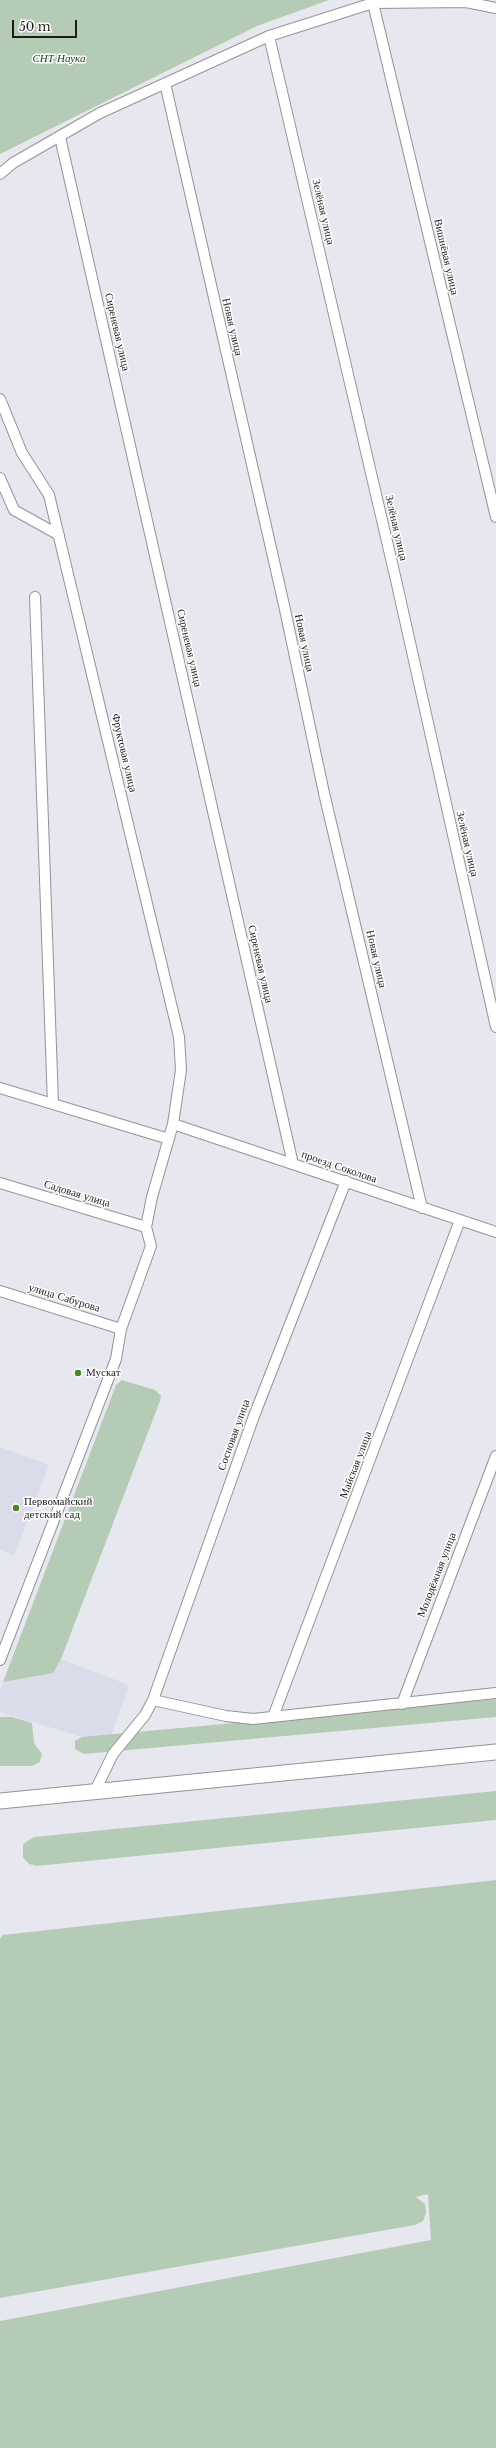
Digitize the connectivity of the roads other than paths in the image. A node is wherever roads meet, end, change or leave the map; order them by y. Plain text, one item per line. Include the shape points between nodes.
1 (373, 3) junction
2 (496, 8) edge
3 (269, 36) junction
4 (165, 83) junction
5 (60, 137) junction
6 (0, 174) edge
7 (0, 399) edge
8 (0, 478) edge
9 (496, 517) edge
10 (59, 535) junction
11 (35, 596) dead end
12 (496, 1027) edge
13 (0, 1088) edge
14 (53, 1104) junction
15 (173, 1124) junction
16 (169, 1139) junction
17 (293, 1164) junction
18 (346, 1181) junction
19 (0, 1183) edge
20 (422, 1208) junction
21 (460, 1220) junction
22 (146, 1227) junction
23 (496, 1232) edge
24 (0, 1291) edge
25 (121, 1329) junction
26 (496, 1456) edge
27 (0, 1660) edge
28 (496, 1693) edge
29 (153, 1700) junction
30 (171, 1704) junction
31 (402, 1704) junction
32 (145, 1715) junction
33 (273, 1717) junction
34 (496, 1752) edge
35 (95, 1791) junction
36 (0, 1801) edge

1 - 2 street via 466,2
1 - 3 street
1 - 9 street, Вишнёвая улица
3 - 4 street
3 - 12 street, Зелёная улица via 396,580
4 - 5 street via 100,113
4 - 20 street, Новая улица via 324,793
5 - 6 street via 12,163
5 - 17 street, Сиреневая улица
7 - 10 street, Фруктовая улица via 22,454 49,495
8 - 10 street via 14,510
10 - 15 street, Фруктовая улица via 179,1037 180,1070
11 - 14 street
13 - 14 street
14 - 16 street
15 - 16 street, Фруктовая улица
15 - 17 street, проезд Соколова
16 - 22 street, Фруктовая улица
17 - 18 street, проезд Соколова
18 - 20 street, проезд Соколова
18 - 29 street, Сосновая улица via 254,1416
19 - 22 street, Садовая улица
20 - 21 street, проезд Соколова
21 - 23 street, проезд Соколова
21 - 33 street, Майская улица
22 - 25 street via 151,1246
24 - 25 street, улица Сабурова
25 - 27 street via 116,1359
26 - 31 street, Молодёжная улица
28 - 31 street
29 - 30 street
29 - 32 street, Сосновая улица
30 - 32 street
30 - 33 street via 239,1718
31 - 33 street
32 - 35 street, Сосновая улица via 113,1754
34 - 35 street
35 - 36 street

